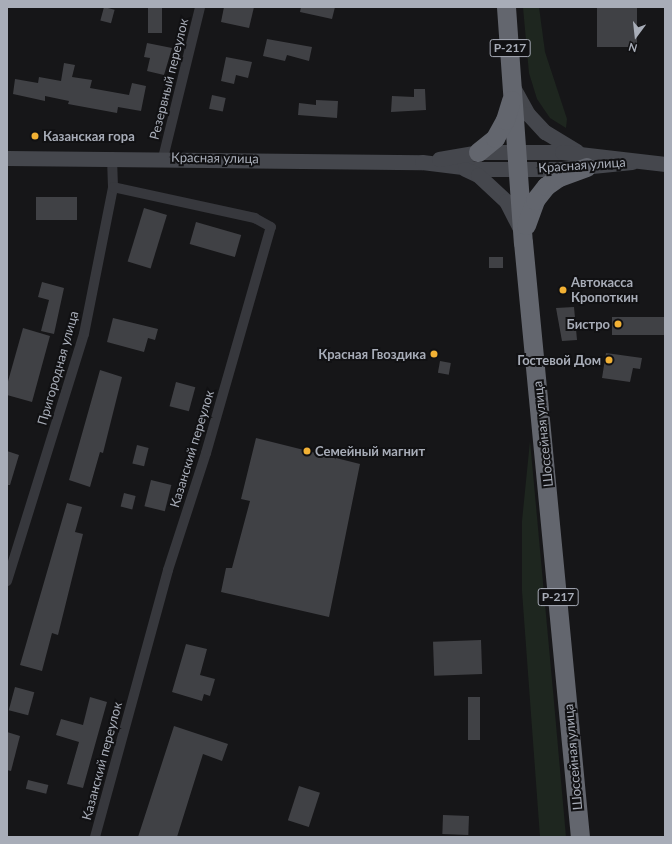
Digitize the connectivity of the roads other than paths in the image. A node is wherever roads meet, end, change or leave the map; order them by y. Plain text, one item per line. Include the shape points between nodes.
1 (200, 7) edge
2 (506, 7) edge
3 (514, 89) junction
4 (478, 152) junction
5 (112, 157) junction
6 (7, 158) edge
7 (163, 158) junction
8 (519, 161) junction
9 (587, 161) junction
10 (422, 162) junction
11 (665, 164) edge
12 (459, 166) junction
13 (113, 187) junction
14 (523, 242) junction
15 (7, 581) edge
16 (95, 837) edge
17 (580, 837) edge

1 - 7 street, Резервный переулок
2 - 3 highway, Шоссейная улица / Р-217
3 - 4 highway via 505,120 495,138
3 - 8 highway, Шоссейная улица / Р-217
3 - 9 main road via 528,114 545,132
4 - 8 main road, Красная улица
4 - 10 main road, Красная улица
5 - 6 main road, Красная улица
5 - 7 main road, Красная улица
5 - 13 street, Пригородная улица
7 - 10 main road, Красная улица
8 - 9 main road, Красная улица
8 - 12 main road, Красная улица
8 - 14 highway, Шоссейная улица / Р-217
9 - 11 main road, Красная улица
9 - 14 highway via 546,186 528,214
10 - 12 main road, Красная улица
12 - 14 main road via 478,176 506,201 515,216
13 - 15 street, Пригородная улица via 84,334
13 - 16 street, Казанский переулок via 255,218 271,227 206,454 168,570
14 - 17 highway, Шоссейная улица / Р-217

